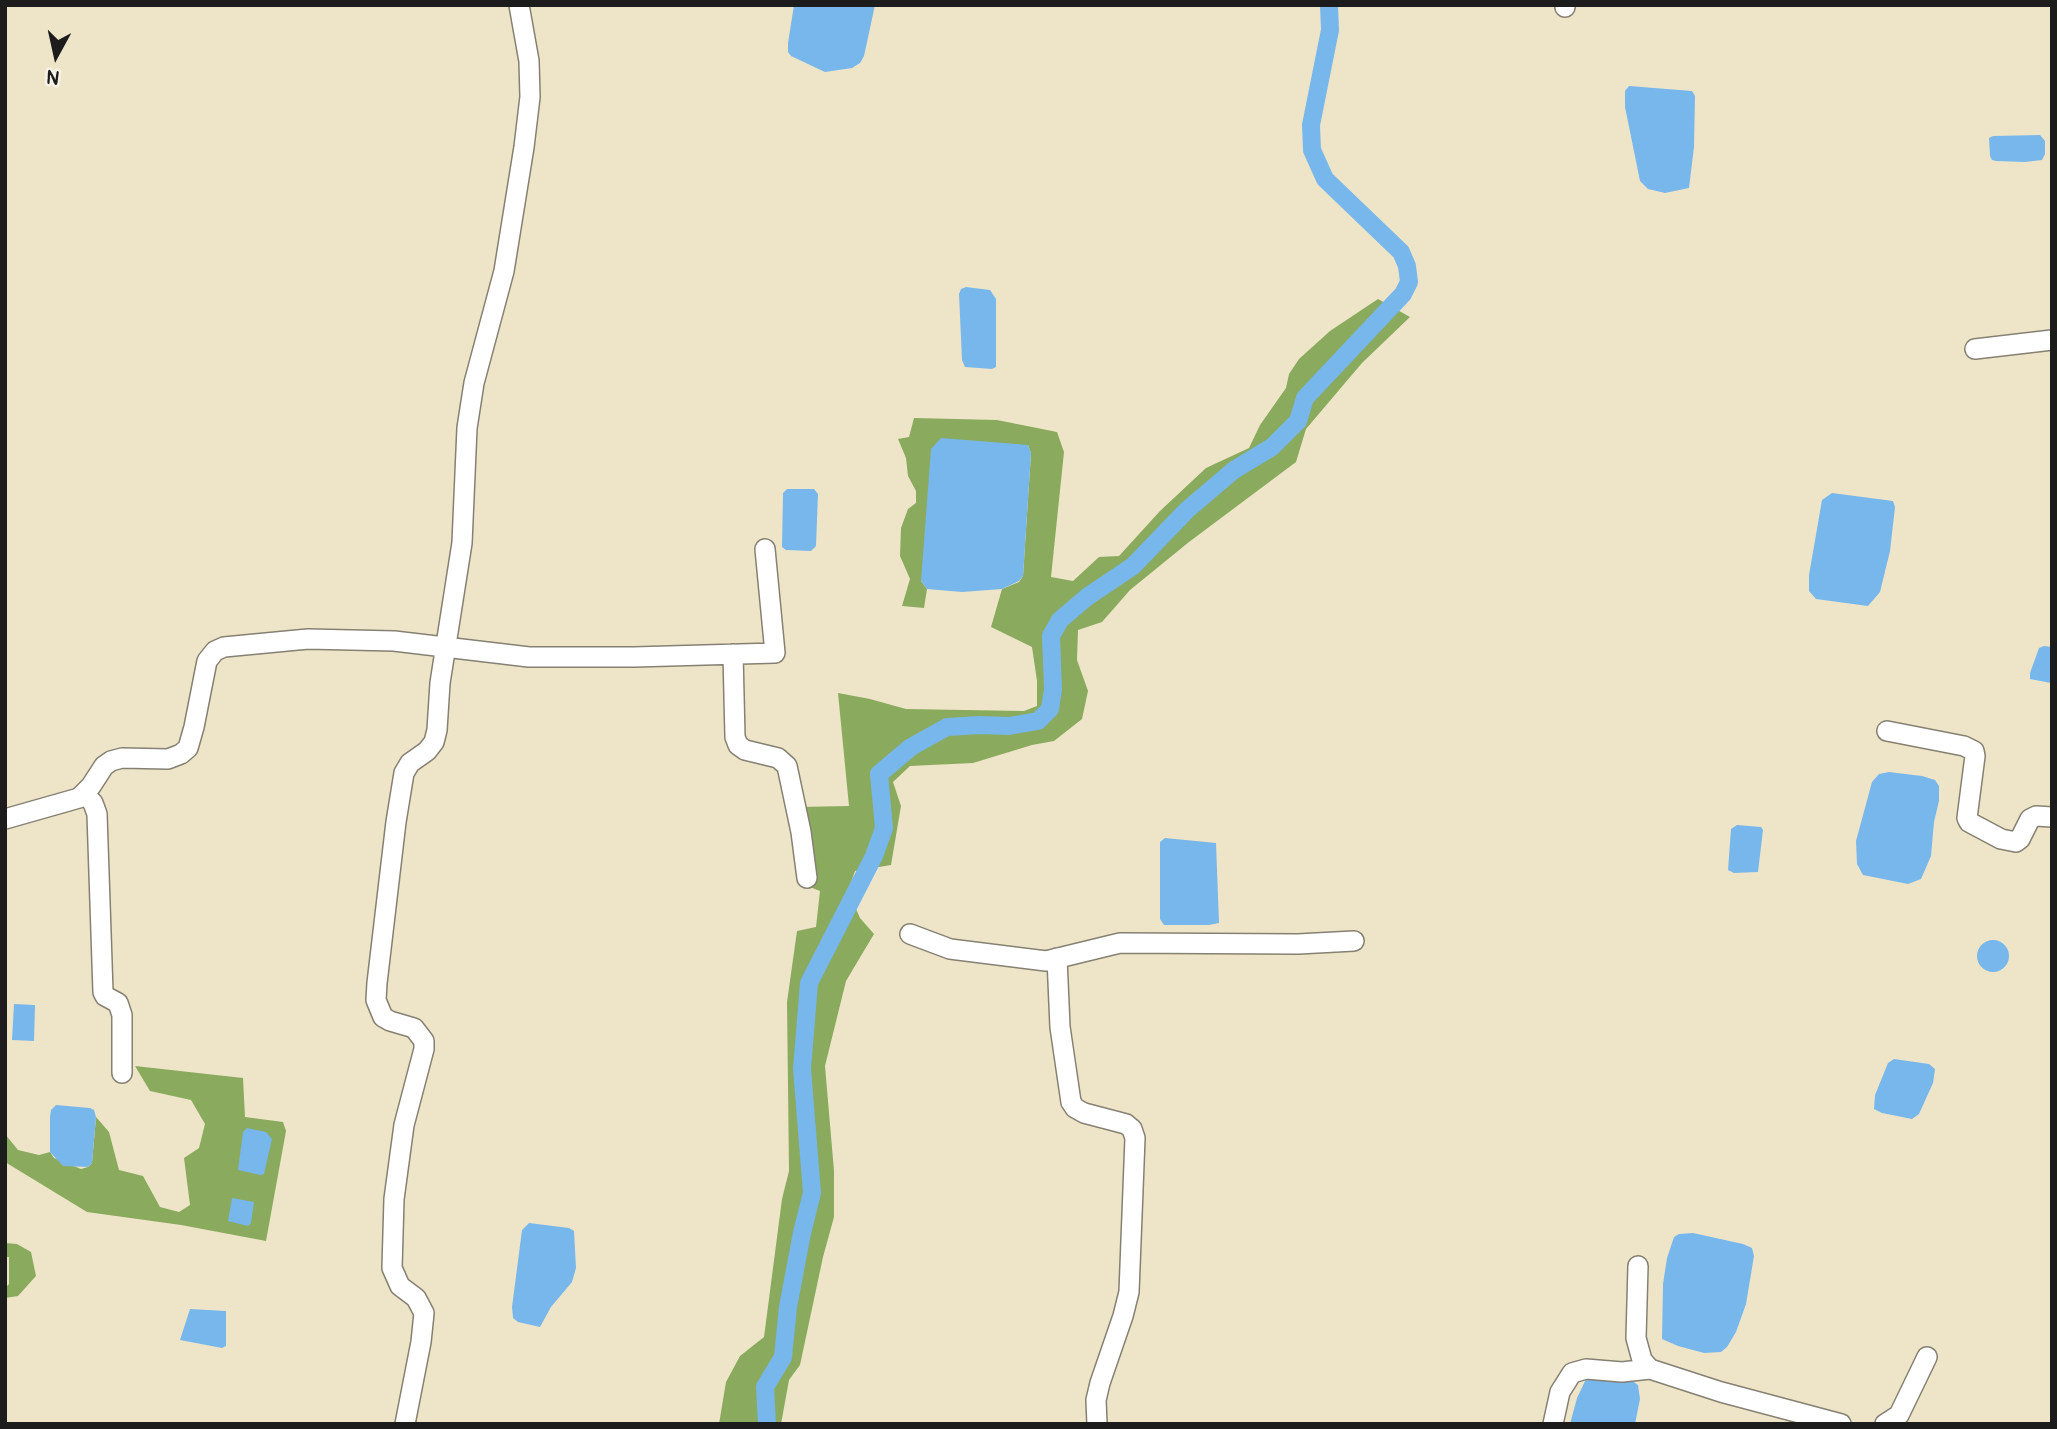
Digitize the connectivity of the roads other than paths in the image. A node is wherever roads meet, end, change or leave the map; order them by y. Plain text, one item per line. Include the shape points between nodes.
1 (519, 5) edge
2 (2052, 340) edge
3 (1975, 349) dead end
4 (765, 549) dead end
5 (445, 648) junction
6 (733, 654) junction
7 (1887, 731) dead end
8 (85, 794) junction
9 (2052, 817) edge
10 (5, 819) edge
11 (807, 878) dead end
12 (910, 934) dead end
13 (1354, 942) dead end
14 (1057, 958) junction
15 (122, 1073) dead end
16 (1638, 1266) dead end
17 (1927, 1357) dead end
18 (1650, 1369) junction
19 (405, 1424) edge
20 (1097, 1424) edge
21 (1553, 1424) edge
22 (1841, 1424) edge
23 (1885, 1424) edge

1 - 5 street via 530,97 504,271 474,383 467,428 460,555
2 - 3 street
4 - 6 street via 775,653
5 - 6 street via 552,657
5 - 8 street via 394,640 308,639 215,651 207,661 188,748 168,760 111,761
5 - 19 street via 438,730 427,751 404,773 376,1000 383,1017 414,1028 424,1041 404,1125 394,1199 392,1268 400,1286 422,1304 424,1313
6 - 11 street via 735,737 745,750 778,758 787,766
7 - 9 street via 1974,751 1967,818 2001,839 2016,842 2030,819
8 - 10 street
8 - 15 street via 97,814 103,992 118,1003 122,1014
12 - 14 street via 971,953 1046,961
13 - 14 street via 1120,943
14 - 20 street via 1060,1027 1071,1102 1084,1113 1126,1124 1135,1138 1129,1292 1100,1383
16 - 18 street via 1636,1338 1642,1360
17 - 23 street via 1899,1415
18 - 21 street via 1572,1373 1560,1392
18 - 22 street

